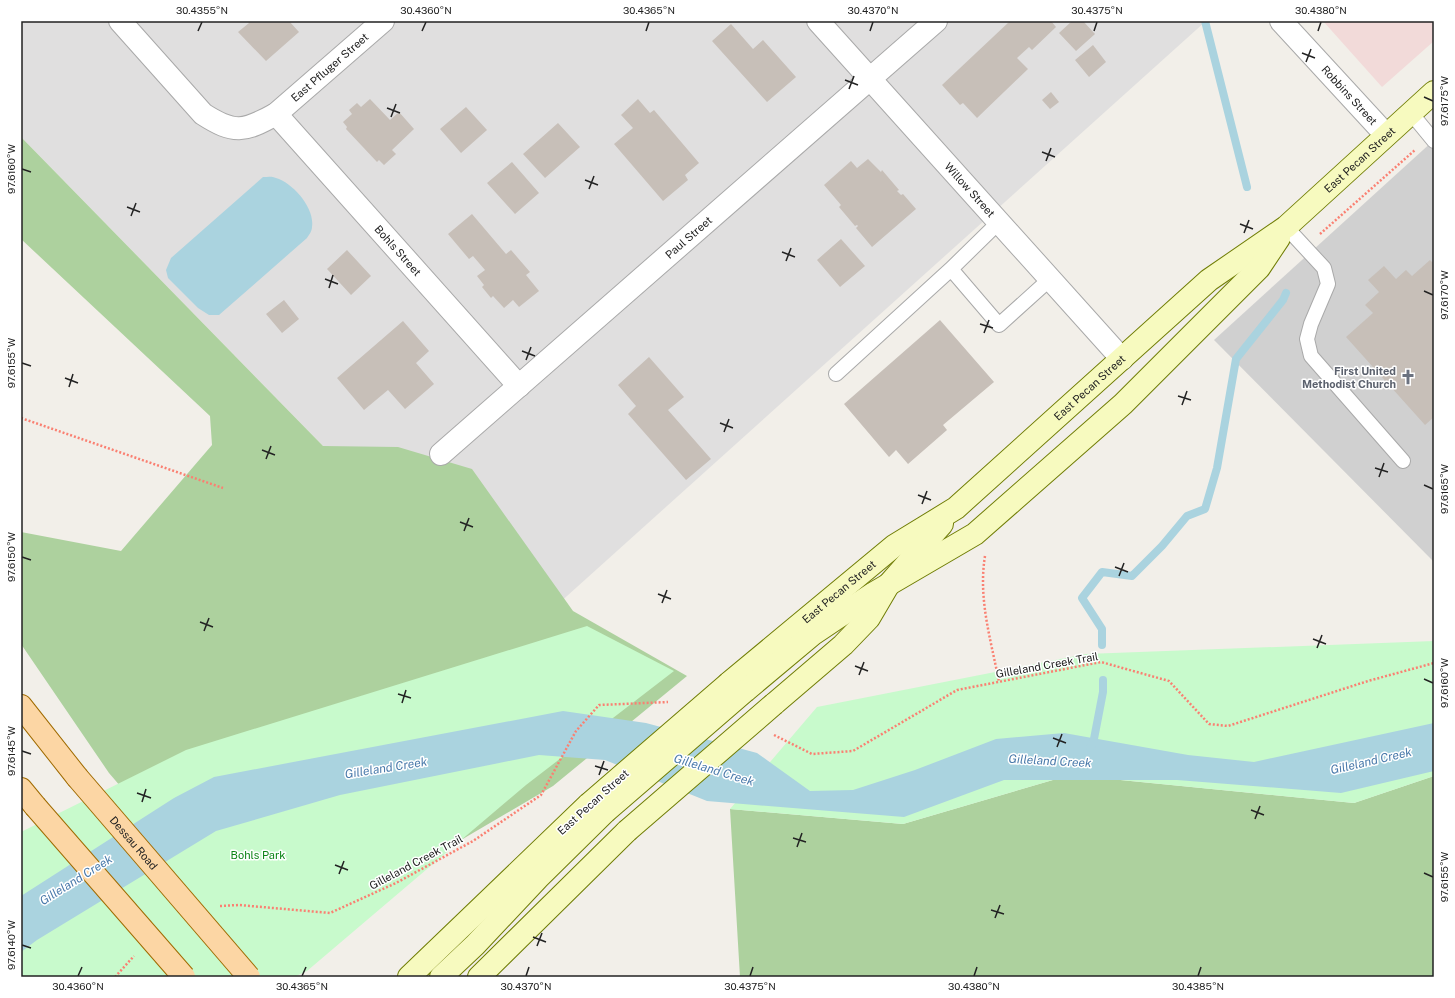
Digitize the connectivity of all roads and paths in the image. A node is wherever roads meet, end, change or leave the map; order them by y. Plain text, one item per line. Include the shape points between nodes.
1 (120, 21) edge
2 (383, 21) edge
3 (818, 21) edge
4 (936, 21) edge
5 (1281, 21) edge
6 (870, 78) junction
7 (1434, 92) edge
8 (1411, 113) junction
9 (276, 114) junction
10 (1386, 135) junction
11 (1434, 141) edge
12 (999, 222) junction
13 (1286, 227) junction
14 (951, 269) junction
15 (1050, 279) junction
16 (1122, 359) junction
17 (836, 374) dead end
18 (519, 386) junction
19 (21, 418) edge
20 (442, 454) dead end
21 (1402, 461) dead end
22 (223, 488) dead end
23 (956, 508) junction
24 (889, 584) junction
25 (1434, 663) edge
26 (737, 687) junction
27 (673, 702) dead end
28 (21, 706) edge
29 (771, 734) dead end
30 (21, 789) edge
31 (597, 808) junction
32 (217, 906) dead end
33 (136, 953) dead end
34 (115, 977) edge
35 (184, 977) edge
36 (249, 977) edge
37 (409, 977) edge
38 (441, 977) edge
39 (479, 977) edge

1 - 9 street, East Pfluger Street via 203,114 220,125 237,129 256,126
2 - 9 street, East Pfluger Street
3 - 6 street, Willow Street
4 - 6 street, Paul Street
5 - 10 street, Robbins Street
6 - 12 street, Willow Street
6 - 18 street, Paul Street
7 - 8 main road, East Pecan Street
8 - 10 main road, East Pecan Street
8 - 11 lane
9 - 18 street, Bohls Street
10 - 13 main road, East Pecan Street
12 - 14 lane
12 - 15 street, Willow Street
13 - 16 main road, East Pecan Street via 1209,280
13 - 21 lane via 1324,268 1328,284 1307,339 1310,356
13 - 24 main road, East Pecan Street via 1258,268 1123,404 975,534
14 - 15 lane via 999,325
14 - 17 lane
15 - 16 street, Willow Street
16 - 23 main road, East Pecan Street
18 - 20 street, Paul Street
19 - 22 path
23 - 24 main road
23 - 26 main road, East Pecan Street via 894,546
24 - 26 main road, East Pecan Street
24 - 39 main road, bridge via 869,618 843,645 627,831
25 - 29 path, Gilleland Creek Trail via 1368,681 1228,726 1209,724 1169,682 1101,662 957,690 853,751 812,754
26 - 31 main road, East Pecan Street, bridge
27 - 32 path, Gilleland Creek Trail via 600,706 576,731 541,795 473,841 396,883 330,913 239,905
28 - 36 main road, Dessau Road, bridge via 77,777
30 - 35 main road, bridge
31 - 37 main road, East Pecan Street
31 - 38 main road, East Pecan Street via 538,878
33 - 34 path

